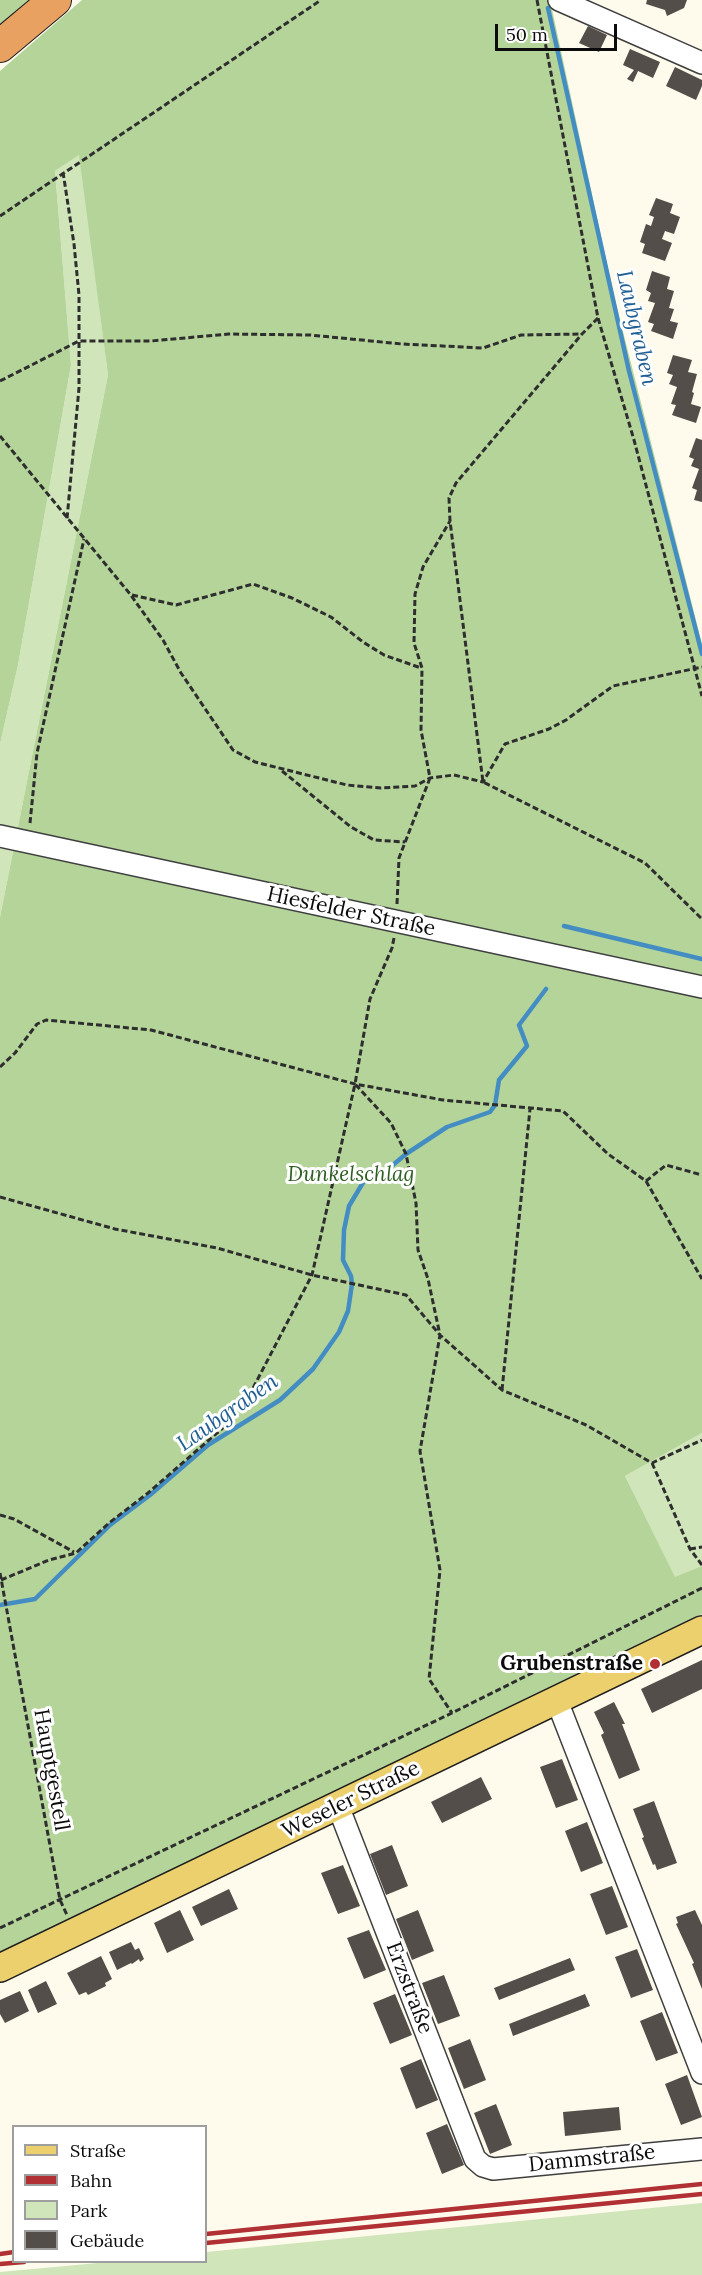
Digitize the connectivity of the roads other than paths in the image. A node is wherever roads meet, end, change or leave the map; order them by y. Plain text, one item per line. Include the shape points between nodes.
1 (55, 0) edge
2 (559, 0) edge
3 (0, 46) edge
4 (702, 63) edge
5 (0, 836) edge
6 (702, 987) edge
7 (702, 1630) edge
8 (557, 1701) junction
9 (338, 1806) junction
10 (0, 1968) edge
11 (702, 2073) edge
12 (702, 2149) edge
13 (483, 2166) joint

1 - 3 highway
2 - 4 street
5 - 6 street, Hiesfelder Straße
7 - 8 main road, Weseler Straße
8 - 9 main road, Weseler Straße
8 - 11 street
9 - 10 main road, Weseler Straße
9 - 13 street, Erzstraße via 475,2159
12 - 13 street, Dammstraße via 493,2169

